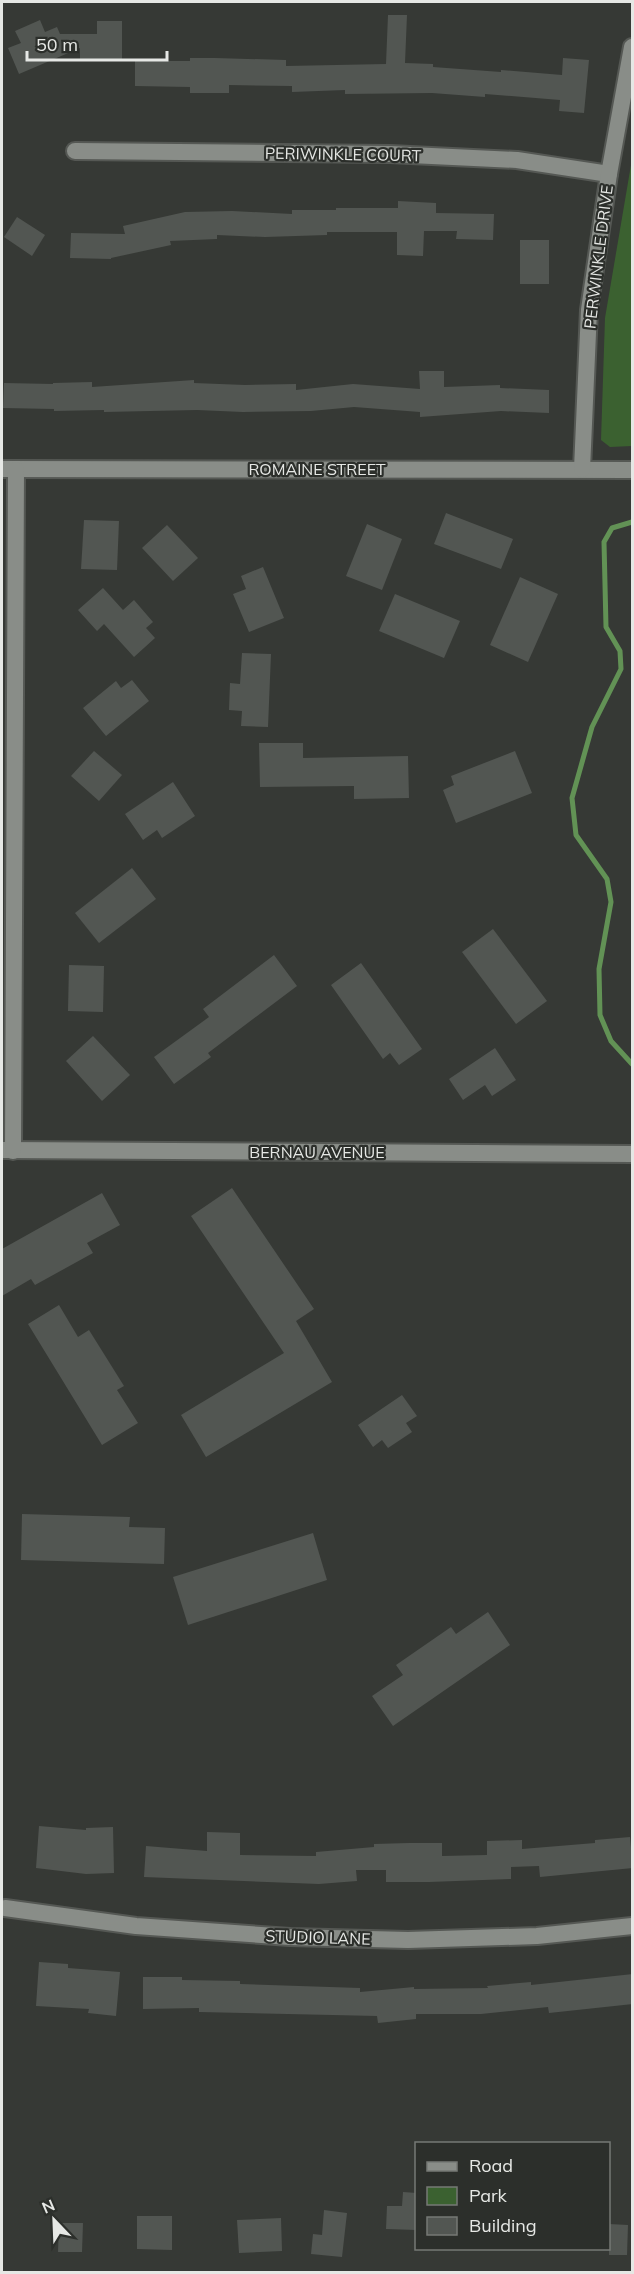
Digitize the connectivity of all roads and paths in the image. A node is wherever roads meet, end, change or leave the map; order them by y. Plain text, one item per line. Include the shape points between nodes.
1 (633, 47) edge
2 (75, 151) dead end
3 (609, 174) junction
4 (8, 469) edge
5 (582, 469) junction
6 (633, 470) edge
7 (7, 1150) edge
8 (633, 1154) edge
9 (5, 1908) dead end
10 (633, 1926) edge

1 - 3 street, PERWINKLE DRIVE
2 - 3 street, PERIWINKLE COURT via 390,154 517,160
3 - 5 street, PERWINKLE DRIVE via 589,310
4 - 5 street, ROMAINE STREET
4 - 7 street
5 - 6 street, ROMAINE STREET
7 - 8 street, BERNAU AVENUE
9 - 10 street, STUDIO LANE via 136,1926 290,1937 420,1940 537,1936

